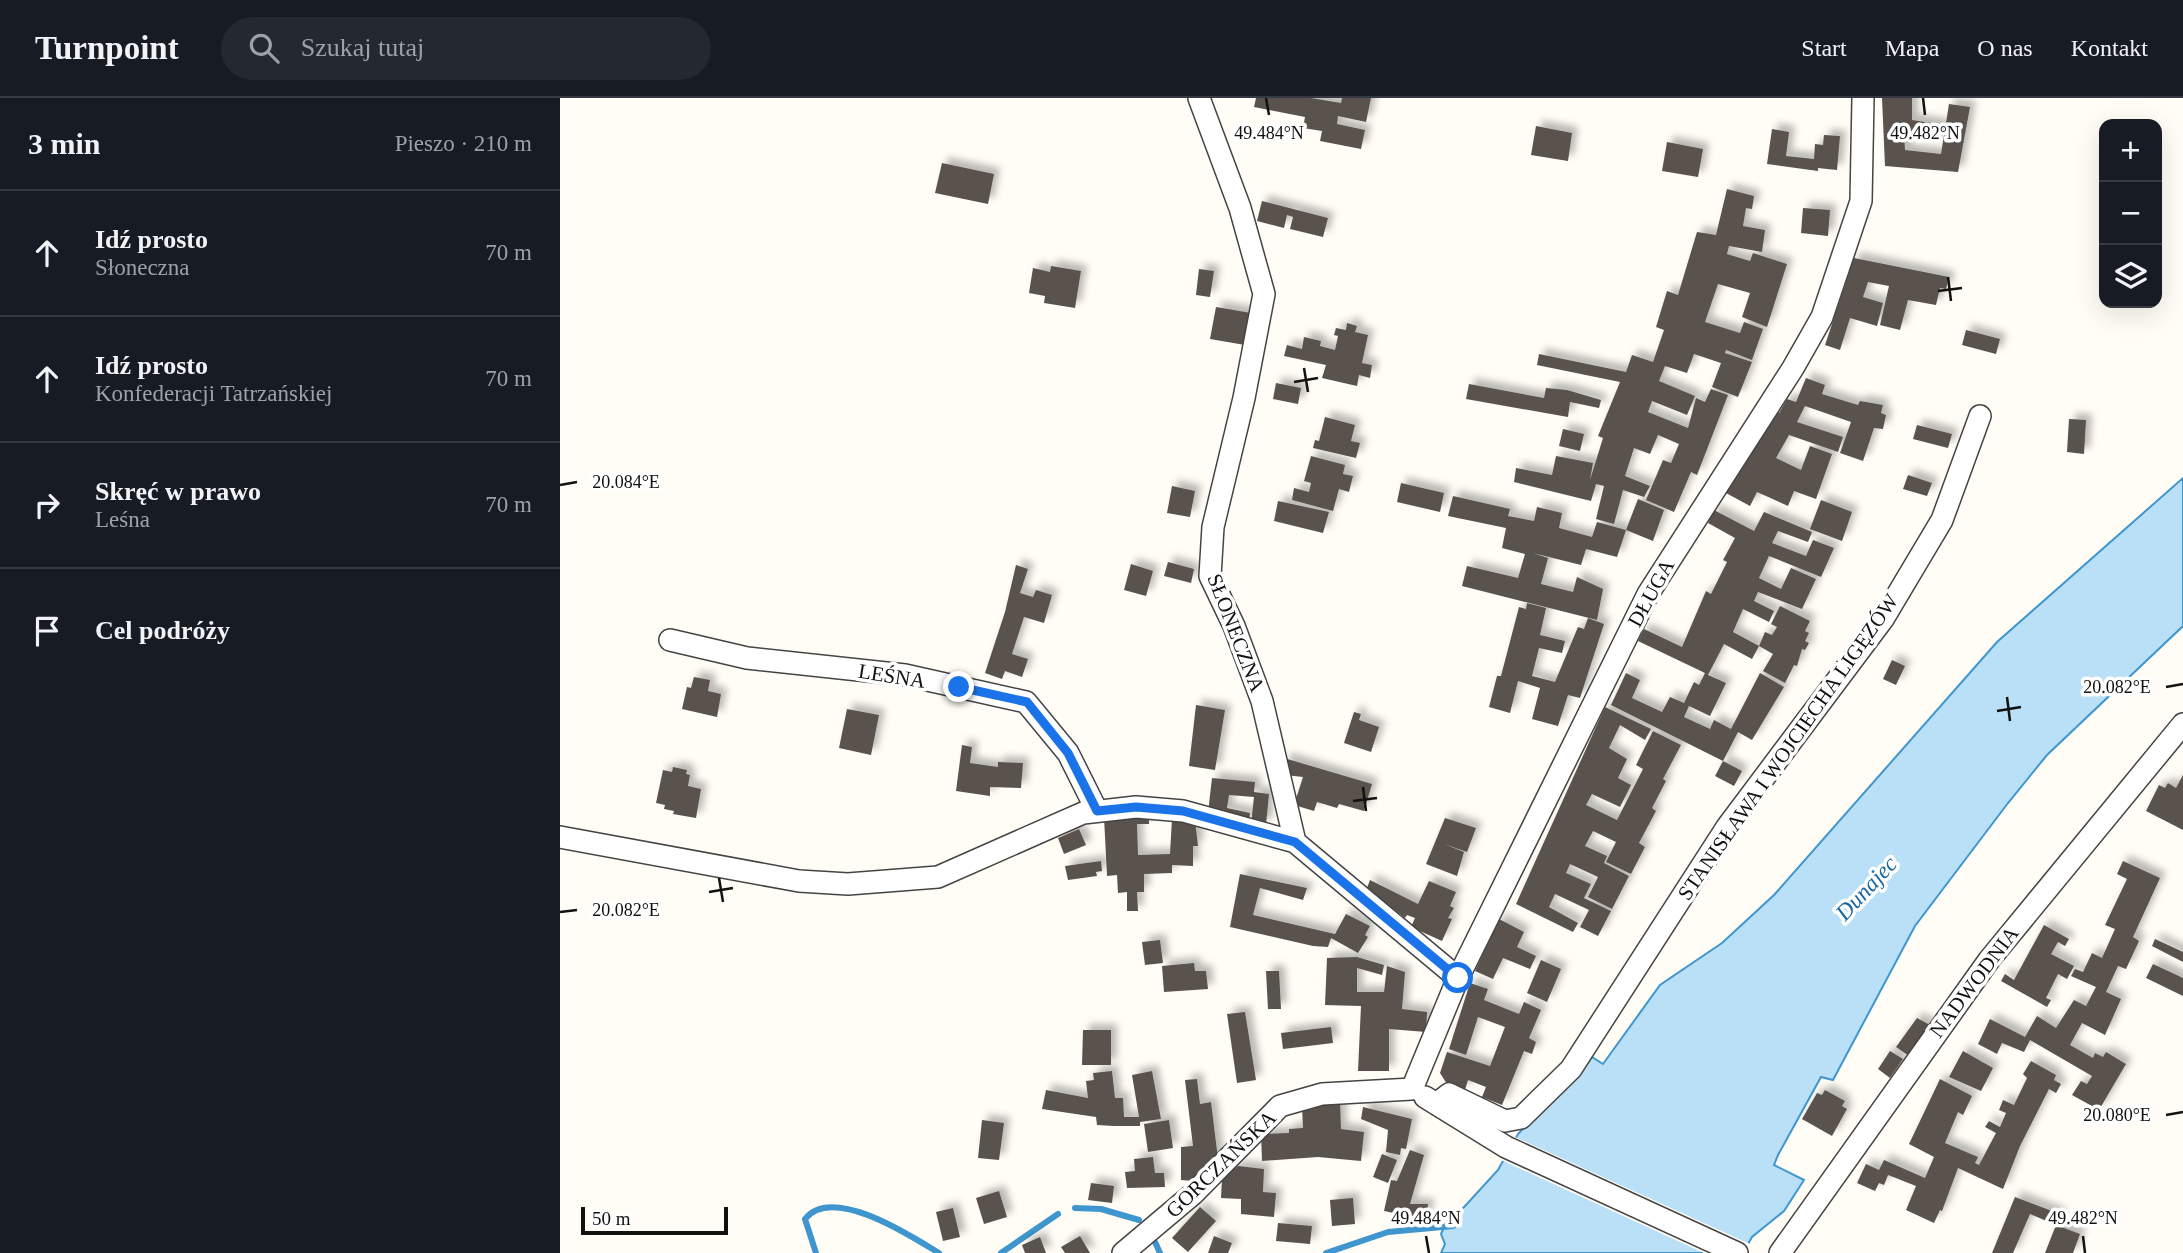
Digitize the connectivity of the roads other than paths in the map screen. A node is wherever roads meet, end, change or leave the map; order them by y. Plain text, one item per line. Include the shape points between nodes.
1 (1199, 98) edge
2 (1863, 98) edge
3 (1980, 416) dead end
4 (670, 640) dead end
5 (2183, 724) edge
6 (1097, 811) junction
7 (560, 837) edge
8 (1295, 842) junction
9 (1458, 978) junction
10 (1412, 1088) junction
11 (1436, 1104) junction
12 (1123, 1253) edge
13 (1737, 1253) edge
14 (1780, 1253) edge

1 - 8 street, SŁONECZNA via 1240,208 1264,293 1213,527 1210,576 1262,701
2 - 9 street, DŁUGA via 1861,201 1822,317 1648,594
3 - 11 street, STANISŁAWA I WOJCIECHA LIGĘZÓW via 1942,520 1883,619 1727,827 1571,1069 1521,1118 1505,1121 1449,1094
4 - 6 street, LEŚNA via 747,658 905,675 1027,702 1068,753
5 - 14 street, NADWODNIA via 1989,960
6 - 7 street via 1083,813 939,877 848,884 799,881
6 - 8 street via 1136,807 1183,811
8 - 9 street
9 - 10 street, DŁUGA
10 - 11 street
10 - 12 street, GORCZAŃSKA via 1322,1094 1280,1105 1193,1194
11 - 13 street via 1506,1147

